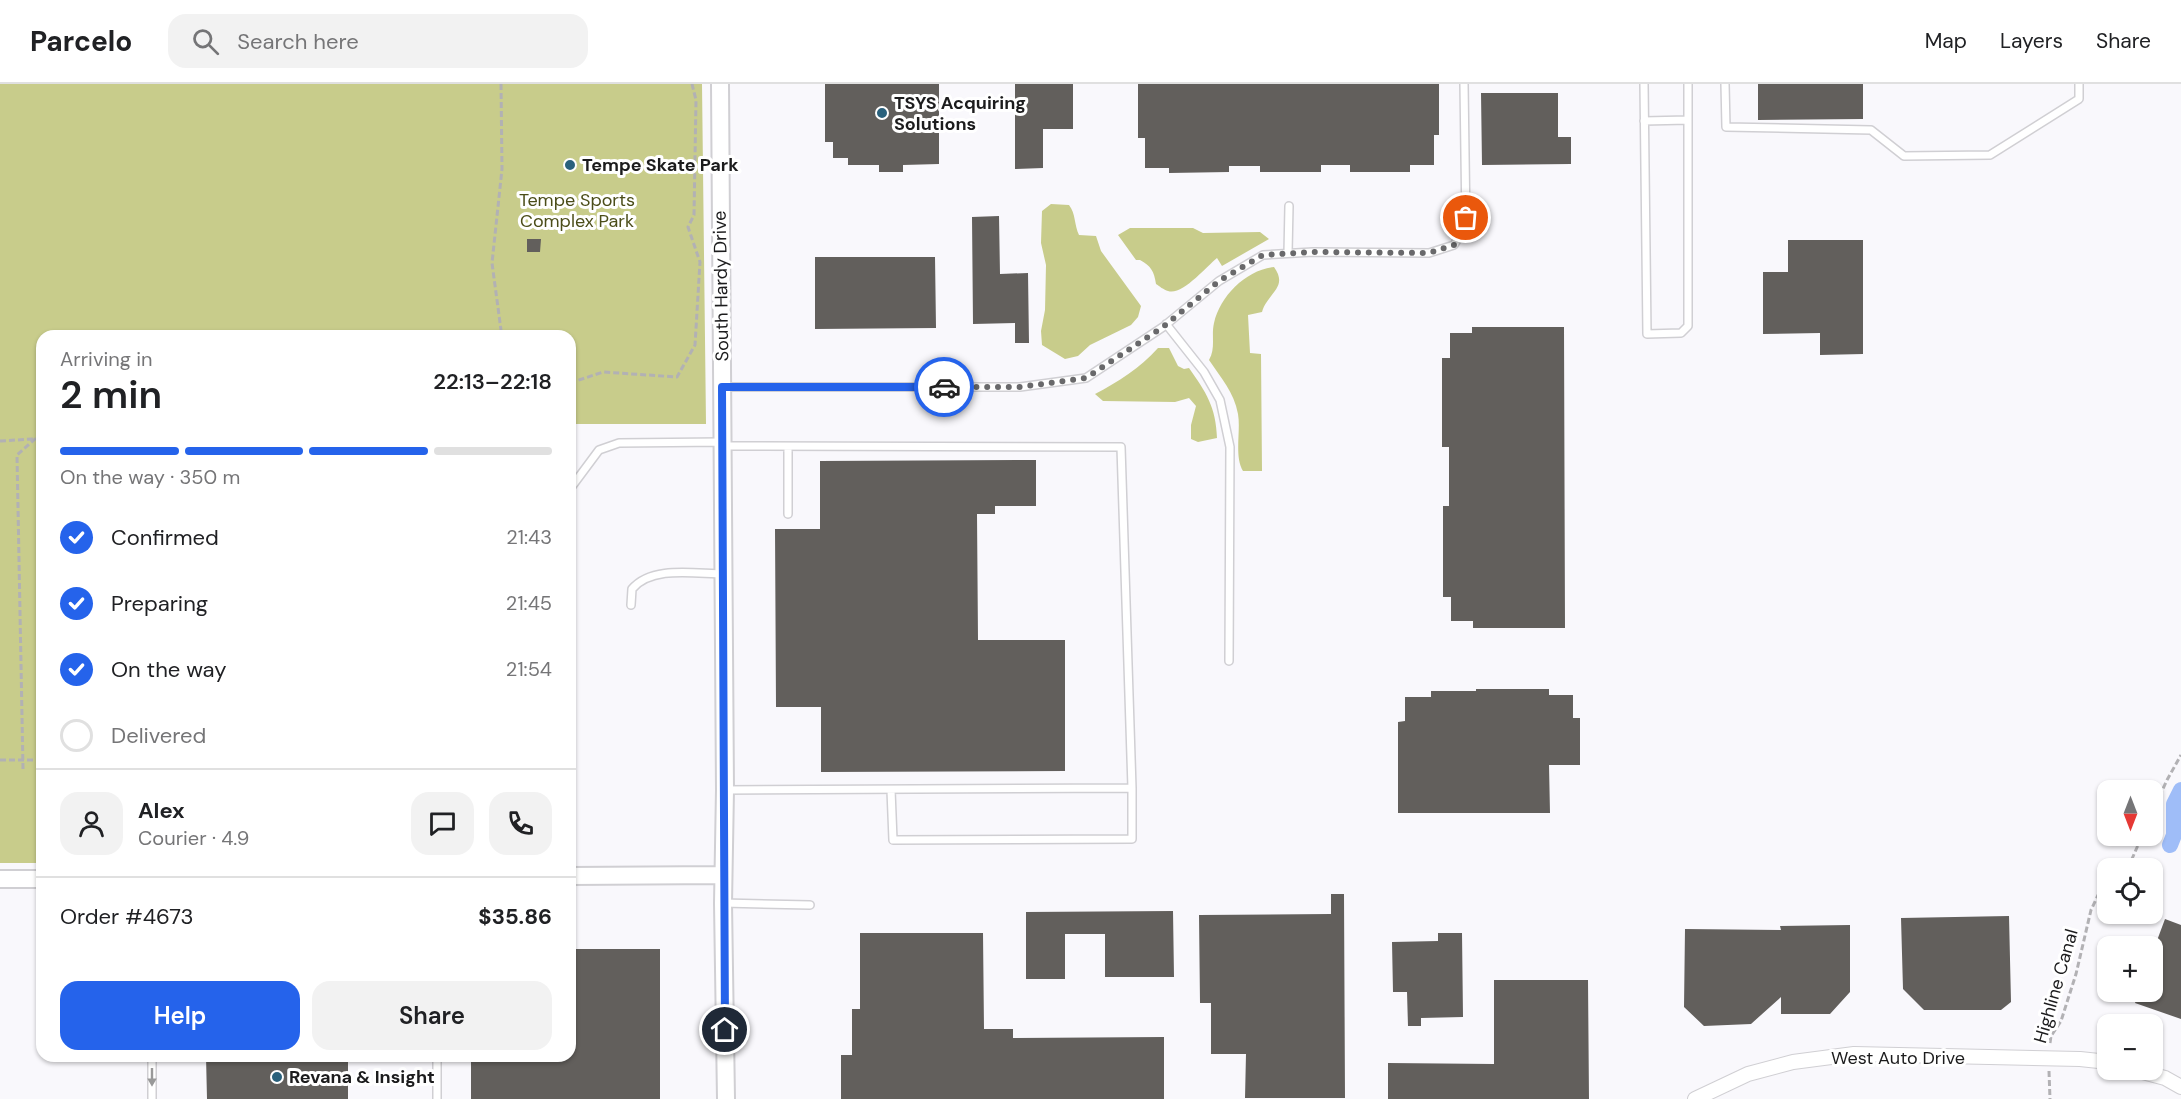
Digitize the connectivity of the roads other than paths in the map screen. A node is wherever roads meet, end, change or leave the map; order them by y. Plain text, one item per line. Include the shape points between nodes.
1 (720, 84) edge
2 (1464, 84) edge
3 (1644, 84) edge
4 (1688, 84) edge
5 (1725, 84) edge
6 (2079, 84) edge
7 (1688, 120) junction
8 (1644, 121) junction
9 (1288, 206) dead end
10 (1288, 253) junction
11 (1166, 324) junction
12 (722, 387) junction
13 (723, 444) junction
14 (788, 447) junction
15 (576, 481) edge
16 (788, 514) dead end
17 (724, 574) junction
18 (631, 605) dead end
19 (1229, 661) dead end
20 (1132, 788) junction
21 (725, 790) junction
22 (891, 790) junction
23 (723, 875) junction
24 (576, 876) edge
25 (0, 879) edge
26 (36, 879) edge
27 (723, 903) junction
28 (810, 905) dead end
29 (2097, 1061) edge
30 (152, 1062) edge
31 (437, 1062) edge
32 (2163, 1077) edge
33 (2181, 1087) edge
34 (152, 1099) edge
35 (437, 1099) edge
36 (726, 1099) edge
37 (1695, 1099) edge

1 - 12 street, South Hardy Drive
2 - 10 lane via 1466,225 1454,245 1429,253
3 - 8 lane
4 - 7 lane
5 - 6 lane via 1726,127 1871,130 1904,156 1915,156 1990,155 2079,99
7 - 8 lane
7 - 8 lane via 1688,326 1681,333 1647,334
9 - 10 lane
10 - 11 lane via 1263,255 1219,281
11 - 12 lane via 1086,378 1020,387
11 - 19 lane via 1220,400 1230,447
12 - 13 street, South Hardy Drive
13 - 14 lane
13 - 15 lane via 619,443 599,450
13 - 17 street, South Hardy Drive
14 - 16 lane
14 - 20 lane via 1121,447
17 - 18 lane via 650,576 632,589
17 - 21 street, South Hardy Drive
20 - 22 lane
20 - 22 lane via 1132,839 893,840
21 - 22 lane
21 - 23 street, South Hardy Drive
23 - 24 street
23 - 27 street, South Hardy Drive
25 - 26 street
27 - 28 lane
27 - 36 street, South Hardy Drive
29 - 37 street, West Auto Drive via 1854,1054 1793,1062 1748,1074
30 -> 34 lane
31 - 35 lane
32 - 33 street

